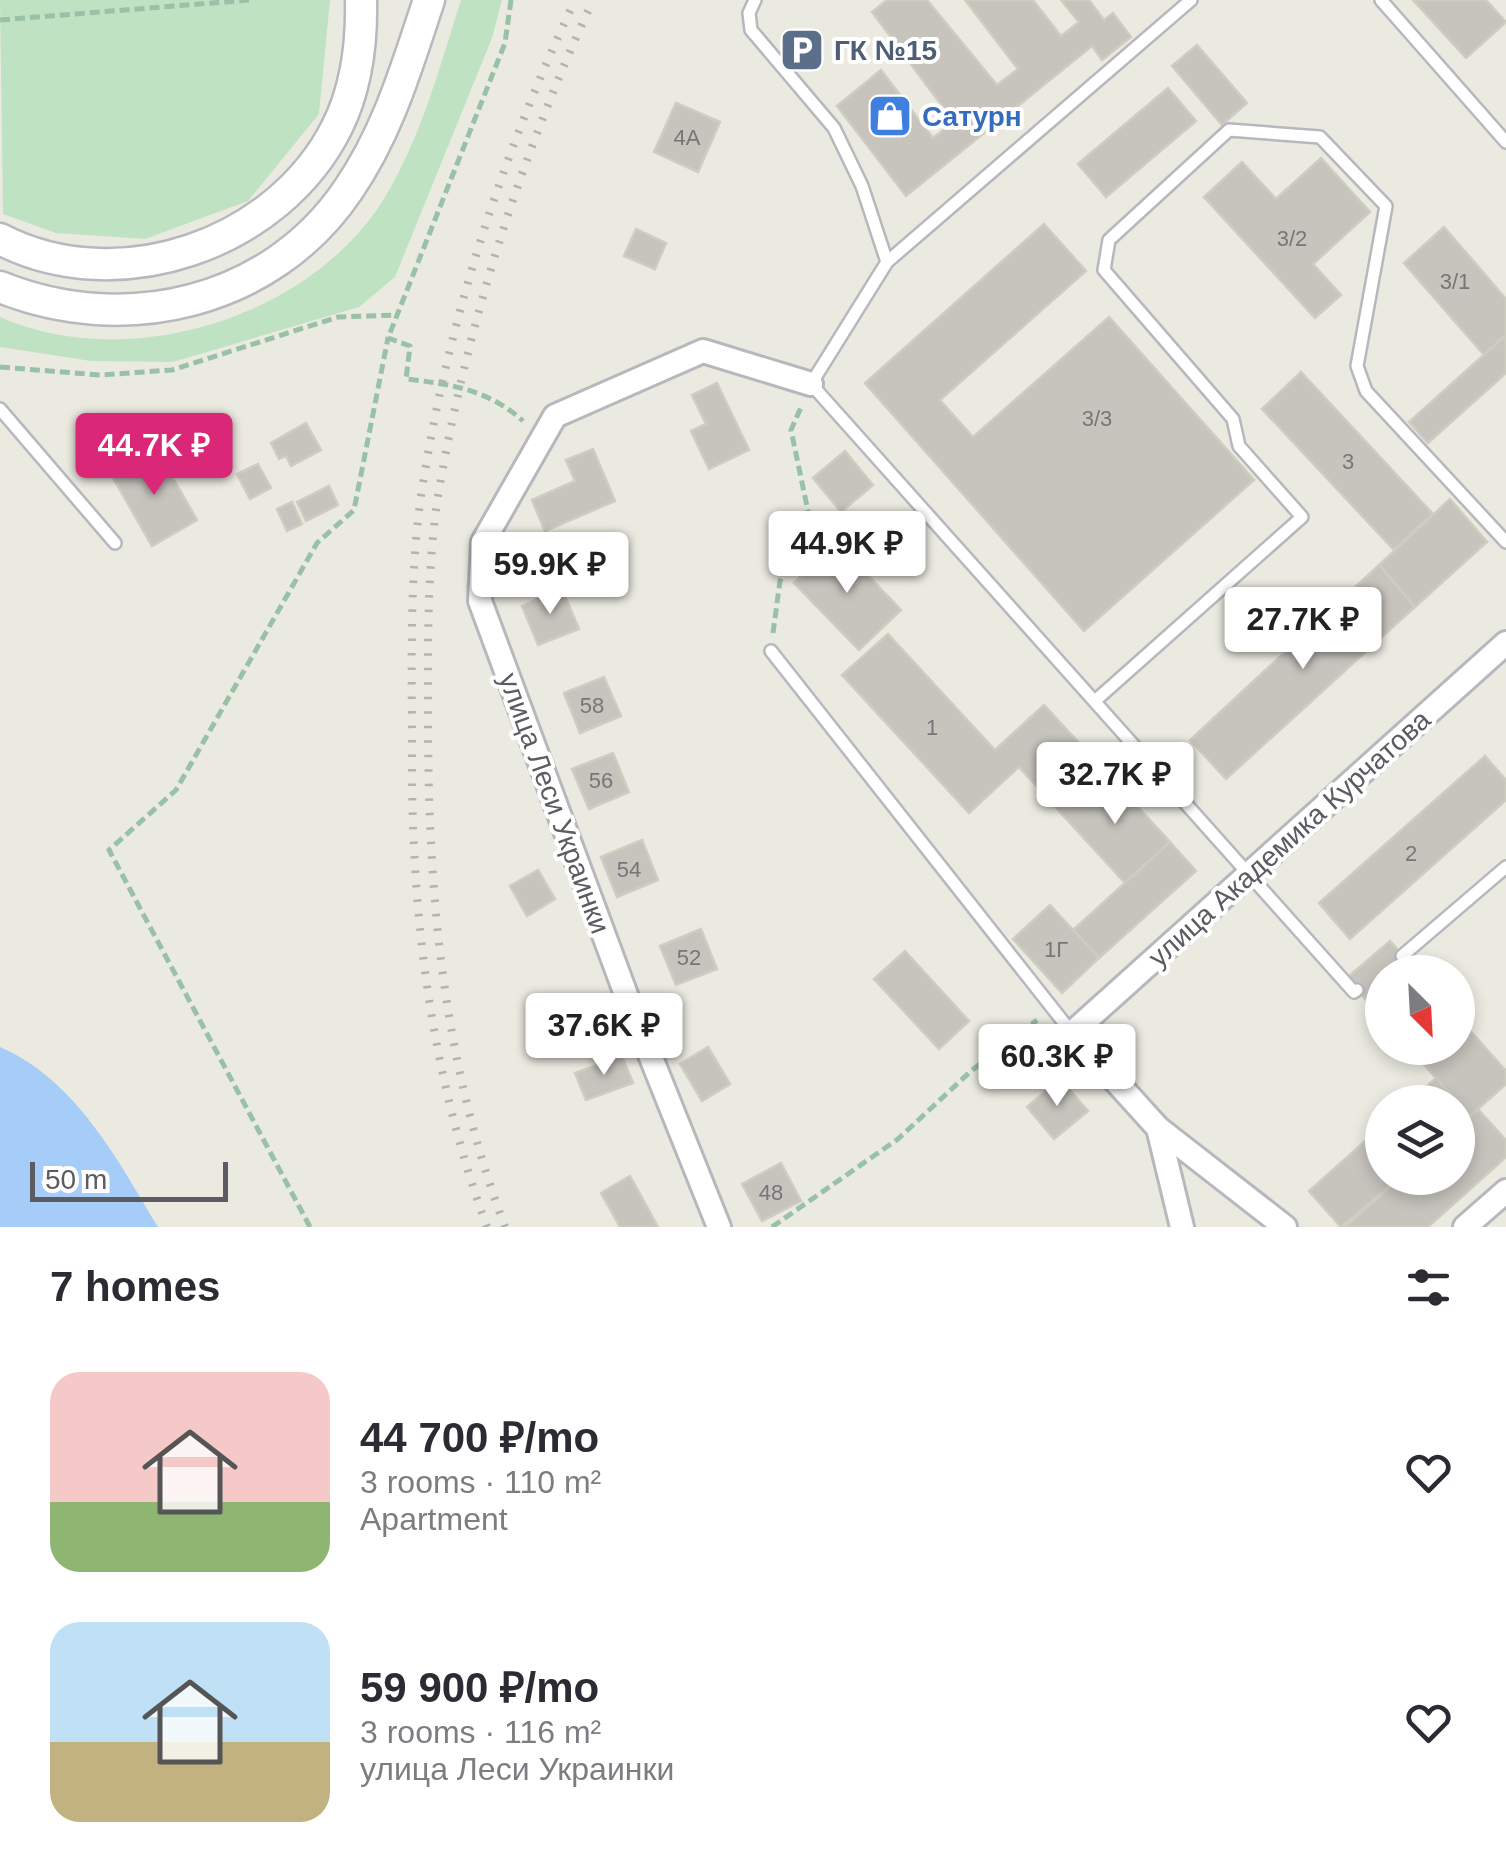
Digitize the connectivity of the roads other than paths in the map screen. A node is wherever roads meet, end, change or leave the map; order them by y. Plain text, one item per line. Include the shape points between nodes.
1 (361, 0) edge
2 (429, 0) edge
3 (755, 0) edge
4 (1190, 0) edge
5 (1382, 0) edge
6 (1506, 142) edge
7 (0, 239) edge
8 (887, 262) junction
9 (0, 287) edge
10 (811, 384) junction
11 (0, 408) edge
12 (1506, 542) edge
13 (115, 543) dead end
14 (1506, 643) edge
15 (771, 650) road end
16 (1096, 700) junction
17 (1506, 867) edge
18 (1250, 873) junction
19 (1403, 955) edge
20 (1358, 990) dead end
21 (1072, 1032) junction
22 (1158, 1128) junction
23 (1506, 1191) edge
24 (719, 1227) edge
25 (1182, 1227) edge
26 (1285, 1227) edge
27 (1465, 1227) edge

1 - 7 main road via 358,64 338,127 304,176 249,224 180,254 116,264 52,258
2 - 9 main road via 375,145 334,210 276,262 212,295 144,310 53,306
3 - 8 lane via 750,30 834,128
4 - 8 lane
5 - 6 lane
8 - 10 lane
10 - 16 lane
10 - 24 street, улица Леси Украинки via 703,351 555,416 484,542 480,601
11 - 13 lane
12 - 16 lane via 1366,391 1357,366 1386,206 1320,137 1229,130 1109,240 1104,270 1233,419 1239,446 1302,517
14 - 18 street, улица Академика Курчатова
15 - 21 lane
16 - 18 lane
17 - 19 lane
18 - 20 lane
18 - 21 street, улица Академика Курчатова
21 - 22 street
22 - 25 street
22 - 26 street
23 - 27 street

